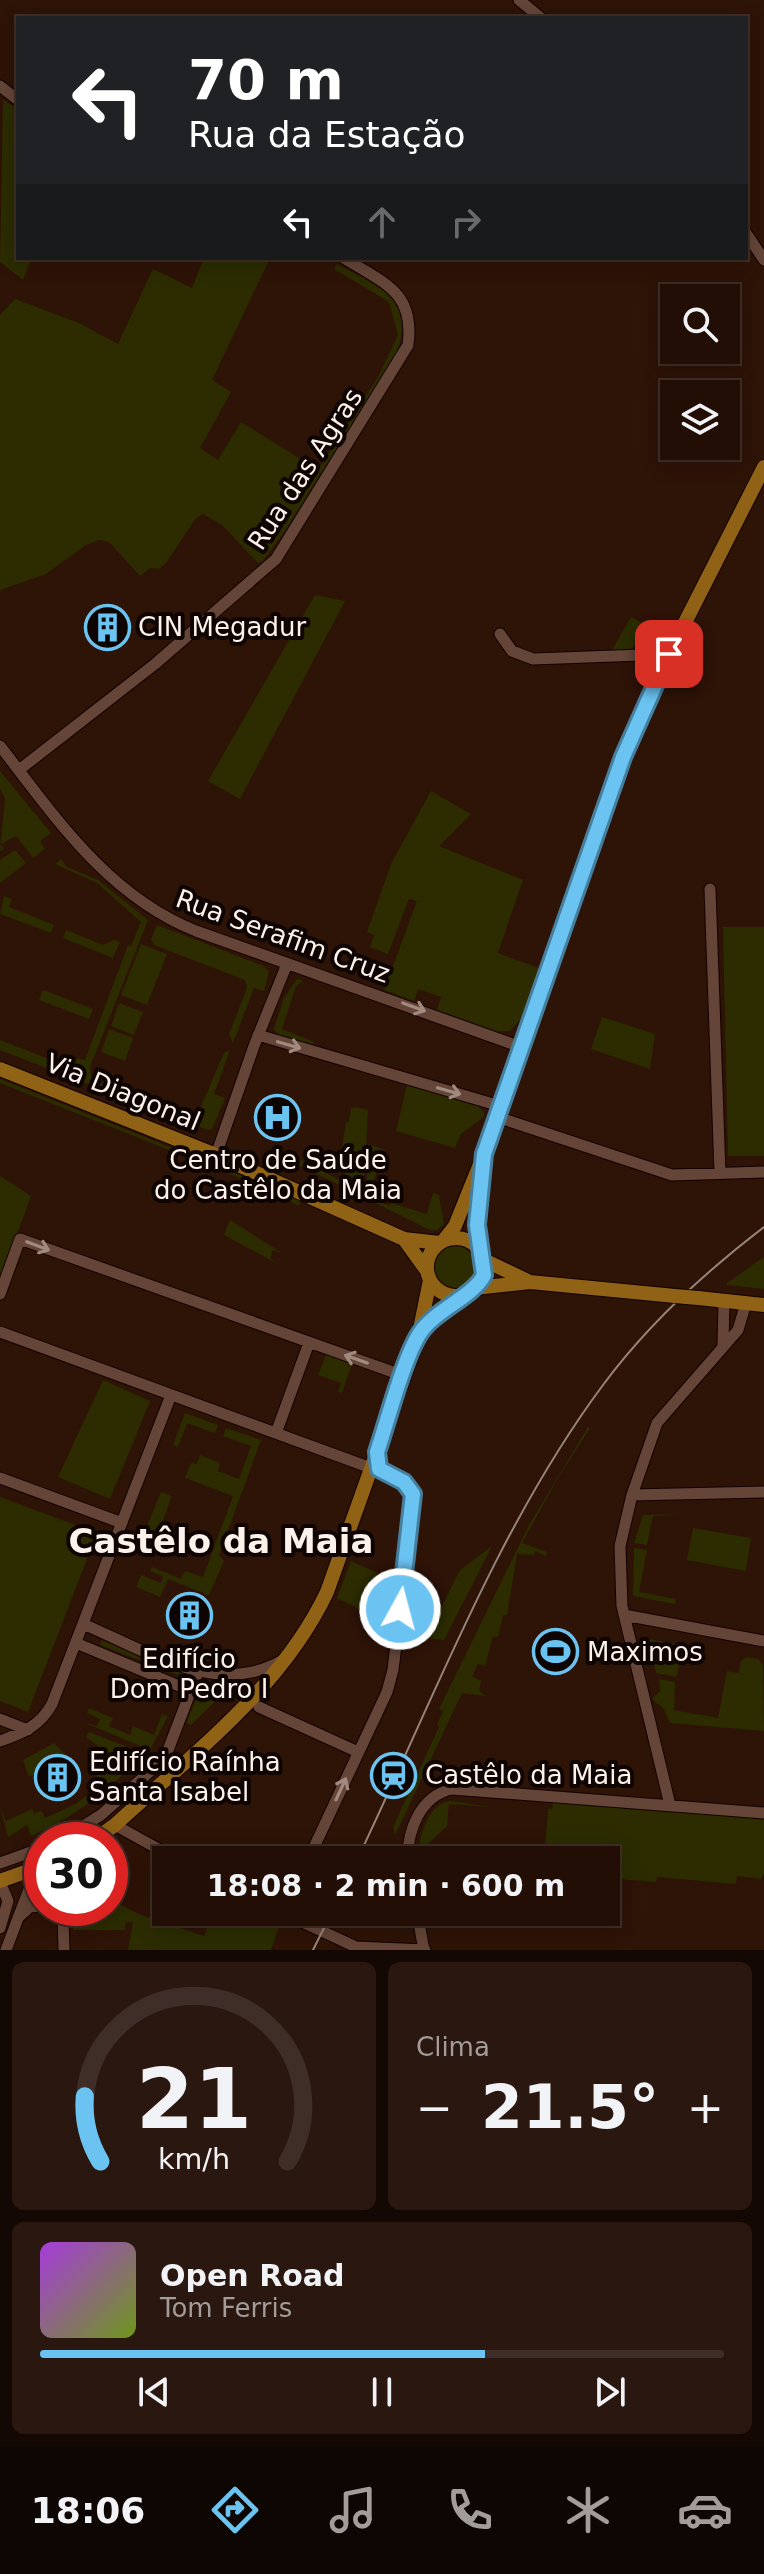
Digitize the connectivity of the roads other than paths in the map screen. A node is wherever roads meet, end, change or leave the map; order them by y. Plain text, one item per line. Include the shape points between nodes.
1 (519, 0) edge
2 (539, 16) edge
3 (0, 86) edge
4 (16, 98) edge
5 (748, 236) edge
6 (347, 260) edge
7 (764, 260) edge
8 (764, 467) edge
9 (500, 634) dead end
10 (669, 654) junction
11 (0, 746) edge
12 (19, 770) junction
13 (710, 889) dead end
14 (287, 964) junction
15 (258, 1035) junction
16 (521, 1047) junction
17 (0, 1069) edge
18 (498, 1112) junction
19 (484, 1154) junction
20 (216, 1155) junction
21 (764, 1172) edge
22 (720, 1173) junction
23 (404, 1239) junction
24 (442, 1242) junction
25 (481, 1254) junction
26 (429, 1276) junction
27 (530, 1282) junction
28 (468, 1292) junction
29 (0, 1294) edge
30 (724, 1301) junction
31 (746, 1303) junction
32 (764, 1305) edge
33 (0, 1332) edge
34 (419, 1334) junction
35 (309, 1343) junction
36 (723, 1345) junction
37 (404, 1376) junction
38 (171, 1395) junction
39 (276, 1433) junction
40 (377, 1452) junction
41 (371, 1468) junction
42 (0, 1478) edge
43 (764, 1492) edge
44 (632, 1495) junction
45 (122, 1523) junction
46 (624, 1615) junction
47 (83, 1624) junction
48 (764, 1641) edge
49 (76, 1643) junction
50 (290, 1656) junction
51 (198, 1672) junction
52 (191, 1691) junction
53 (264, 1710) dead end
54 (0, 1719) edge
55 (28, 1730) junction
56 (0, 1741) edge
57 (358, 1752) junction
58 (670, 1805) junction
59 (764, 1813) edge
60 (90, 1822) edge
61 (118, 1822) edge
62 (128, 1832) edge
63 (153, 1846) edge
64 (314, 1846) edge
65 (409, 1846) edge
66 (24, 1854) edge
67 (0, 1863) edge
68 (24, 1873) edge
69 (0, 1882) edge
70 (24, 1906) edge
71 (24, 1912) edge
72 (20, 1916) junction
73 (63, 1926) edge
74 (309, 1926) edge
75 (420, 1926) edge
76 (0, 1928) edge
77 (349, 1947) edge
78 (6, 1950) edge
79 (64, 1950) edge
80 (425, 1950) edge

1 - 2 street
3 - 4 street
5 - 7 street
6 - 12 street, Rua das Agras via 393,288 406,304 411,324 408,345 276,559 155,664
8 - 10 main road
9 - 10 street via 512,651 544,660
10 - 16 main road via 623,757
11 - 12 street, Rua Serafim Cruz
12 - 14 street, Rua Serafim Cruz via 128,894 172,921
13 - 22 street
14 - 15 street
14 -> 16 street, Rua Serafim Cruz
15 -> 18 street
15 - 20 street
16 - 18 main road
17 - 20 main road, Via Diagonal
18 - 19 main road
18 - 22 street via 672,1175
19 - 24 main road via 455,1226
19 - 25 main road
20 - 23 main road, Via Diagonal
21 - 22 street
23 - 24 main road, Via Diagonal
23 - 26 main road
24 - 25 main road via 462,1239
24 - 26 main road via 430,1255
25 - 27 main road
25 - 28 main road via 484,1275
26 - 28 main road via 441,1292
26 - 34 main road
27 - 28 main road
27 - 30 main road, bridge
28 - 34 main road
29 -> 35 street via 20,1239
30 - 31 main road
30 - 36 street
31 - 32 main road
31 - 36 street via 743,1323
33 - 38 street
34 - 37 main road
37 -> 35 street
35 - 39 street
36 - 44 street via 657,1423
37 - 40 main road
38 - 39 street
38 - 45 street
39 - 41 street
40 - 41 main road
40 - 57 street via 379,1469 404,1482 413,1500 391,1681
41 - 50 main road via 327,1592
42 - 45 street
43 - 44 street
44 - 46 street via 620,1546
45 - 47 street
46 - 48 street
46 - 58 street
47 - 49 street
47 - 51 street
49 - 52 street
49 - 55 street via 52,1704
50 - 51 street via 248,1675 229,1678
50 - 61 main road via 261,1691
51 - 52 street
52 - 60 street via 165,1758
53 - 57 street
54 - 55 street
55 - 56 street
64 -> 57 street
58 - 59 street
58 - 65 street via 446,1791 430,1799 418,1816
62 - 63 street
66 - 67 street
68 - 69 main road
69 - 76 street via 8,1901
70 - 72 street
71 - 72 street
72 - 78 street
73 - 79 street
74 - 77 street
75 - 80 street
77 - 80 street

